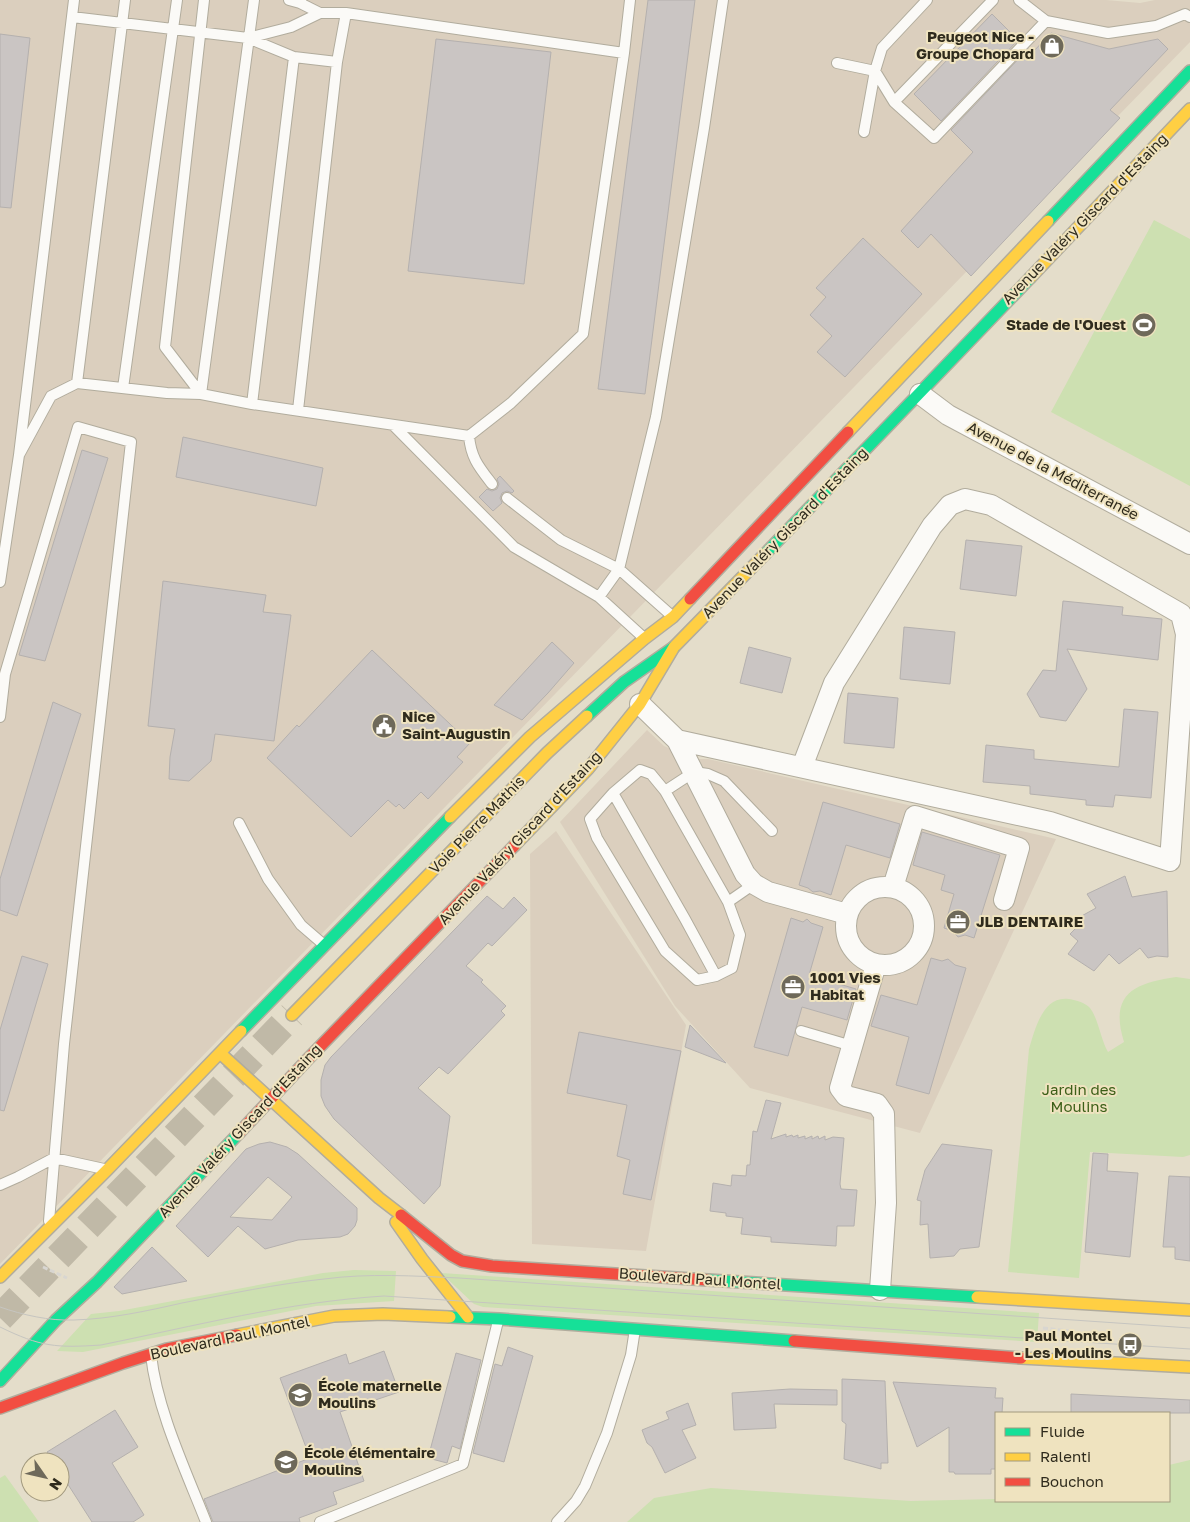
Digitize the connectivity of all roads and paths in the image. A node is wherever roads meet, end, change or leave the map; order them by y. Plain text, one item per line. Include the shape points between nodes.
1 (74, 0) edge
2 (125, 0) edge
3 (177, 0) edge
4 (204, 0) edge
5 (254, 0) edge
6 (289, 0) edge
7 (630, 0) edge
8 (723, 0) edge
9 (927, 0) edge
10 (994, 0) edge
11 (1019, 0) edge
12 (300, 2) edge
13 (320, 12) junction
14 (346, 13) junction
15 (72, 17) junction
16 (1190, 17) edge
17 (1046, 21) junction
18 (122, 23) junction
19 (174, 29) junction
20 (200, 32) junction
21 (248, 38) junction
22 (624, 53) junction
23 (294, 57) junction
24 (337, 62) junction
25 (837, 63) dead end
26 (875, 71) junction
27 (1190, 71) edge
28 (894, 102) junction
29 (1190, 109) edge
30 (864, 132) dead end
31 (77, 383) junction
32 (123, 388) junction
33 (201, 394) junction
34 (920, 394) junction
35 (252, 404) junction
36 (298, 410) junction
37 (393, 425) junction
38 (468, 436) junction
39 (19, 455) junction
40 (492, 484) dead end
41 (507, 498) dead end
42 (1190, 544) edge
43 (620, 569) junction
44 (0, 582) edge
45 (599, 597) junction
46 (672, 617) junction
47 (644, 638) junction
48 (674, 647) junction
49 (640, 704) junction
50 (0, 717) edge
51 (677, 740) junction
52 (802, 767) junction
53 (694, 772) junction
54 (665, 791) junction
55 (613, 793) junction
56 (239, 823) dead end
57 (772, 830) dead end
58 (754, 884) junction
59 (893, 887) junction
60 (1004, 900) dead end
61 (728, 902) junction
62 (847, 914) junction
63 (324, 945) junction
64 (876, 964) junction
65 (716, 976) junction
66 (292, 1015) tunnel mouth
67 (801, 1031) dead end
68 (852, 1046) junction
69 (220, 1053) junction
70 (271, 1100) junction
71 (54, 1158) junction
72 (107, 1170) junction
73 (0, 1185) edge
74 (379, 1198) junction
75 (49, 1228) junction
76 (19, 1258) junction
77 (1, 1274) edge
78 (90, 1289) junction
79 (880, 1290) junction
80 (1190, 1310) edge
81 (468, 1317) junction
82 (498, 1319) junction
83 (635, 1328) junction
84 (1043, 1328) dead end
85 (1069, 1331) dead end
86 (151, 1354) junction
87 (1190, 1368) edge
88 (0, 1380) edge
89 (0, 1408) edge
90 (206, 1522) edge
91 (320, 1522) edge
92 (557, 1522) edge

1 - 15 lane
2 - 18 lane
3 - 19 lane
4 - 20 lane
5 - 21 lane
6 - 12 lane
7 - 22 lane
8 - 43 lane via 656,417
9 - 26 lane via 882,48
10 - 28 lane
11 - 17 lane
12 - 13 lane
13 - 14 lane
13 - 21 lane via 291,27
14 - 22 lane
14 - 24 lane
15 - 18 lane
15 - 39 lane
16 - 17 lane via 1185,14 1156,26 1108,33
17 - 28 lane via 934,138
18 - 19 lane
18 - 31 lane
19 - 20 lane
19 - 32 lane
20 - 21 lane
20 - 33 lane via 166,347
21 - 23 lane
21 - 33 lane
22 - 38 lane via 583,334 511,403
23 - 24 lane
23 - 35 lane
24 - 36 lane
25 - 26 lane
26 - 28 lane
26 - 30 lane
27 - 46 main road, Avenue Valéry Giscard d'Estaing
29 - 34 main road, Avenue Valéry Giscard d'Estaing
31 - 32 lane
31 - 39 lane via 51,396
32 - 33 lane
33 - 35 lane
34 - 42 street, Avenue de la Méditerranée via 948,415
34 - 48 main road, Avenue Valéry Giscard d'Estaing
35 - 36 lane
36 - 37 lane
37 - 38 lane
37 - 45 lane via 514,547
38 - 40 lane via 477,464
39 - 44 lane
41 - 43 lane via 561,540
43 - 45 lane
43 - 46 lane
45 - 47 lane
46 - 47 main road, Avenue Valéry Giscard d'Estaing
47 - 63 main road, Avenue Valéry Giscard d'Estaing via 530,737
48 - 49 main road, Avenue Valéry Giscard d'Estaing
48 - 66 main road, Voie Pierre Mathis via 624,682 548,753
49 - 51 street
49 - 70 main road, Avenue Valéry Giscard d'Estaing via 588,769
50 - 71 lane via 5,674 78,427 131,442
51 - 52 street
51 - 53 street
52 - 52 street via 1050,822 1170,861 1186,634 1181,614 991,505 965,499 950,505 932,526 834,682
53 - 54 lane
53 - 57 lane via 708,774 724,782
53 - 58 street via 745,874
54 - 55 lane via 651,774 640,770
54 - 61 lane
55 - 65 lane
55 - 65 lane via 590,818 597,838 665,951 697,980
56 - 63 lane via 268,879 301,925
58 - 61 lane
58 - 62 street via 768,892
59 - 60 street via 915,816 1019,848
59 - 62 street via 882,887 860,895
59 - 64 street via 905,892 921,910 923,934 919,946 910,956 888,965
61 - 65 lane via 740,935 732,968
62 - 64 street via 845,927 854,951 864,960
63 - 69 main road, Avenue Valéry Giscard d'Estaing
64 - 68 street
67 - 68 lane
68 - 79 street via 840,1088 846,1096 877,1104 884,1114 886,1203
69 - 70 main road
69 - 72 main road, Avenue Valéry Giscard d'Estaing
70 - 74 main road
70 - 78 main road, Avenue Valéry Giscard d'Estaing
71 - 72 lane
71 - 73 lane
71 - 75 lane
72 - 75 main road, Avenue Valéry Giscard d'Estaing
74 - 79 main road, Boulevard Paul Montel via 462,1261 492,1266
74 - 81 main road
75 - 76 main road, Avenue Valéry Giscard d'Estaing
76 - 77 main road, Avenue Valéry Giscard d'Estaing
76 - 78 path
78 - 88 main road, Avenue Valéry Giscard d'Estaing
79 - 80 main road, Boulevard Paul Montel
81 - 82 main road, Boulevard Paul Montel
81 - 86 main road, Boulevard Paul Montel via 334,1316
82 - 83 main road, Boulevard Paul Montel
82 - 91 lane via 463,1464
83 - 87 main road, Boulevard Paul Montel
83 - 92 lane via 631,1355 586,1486
84 - 85 path
86 - 89 main road, Boulevard Paul Montel
86 - 90 lane via 162,1407

